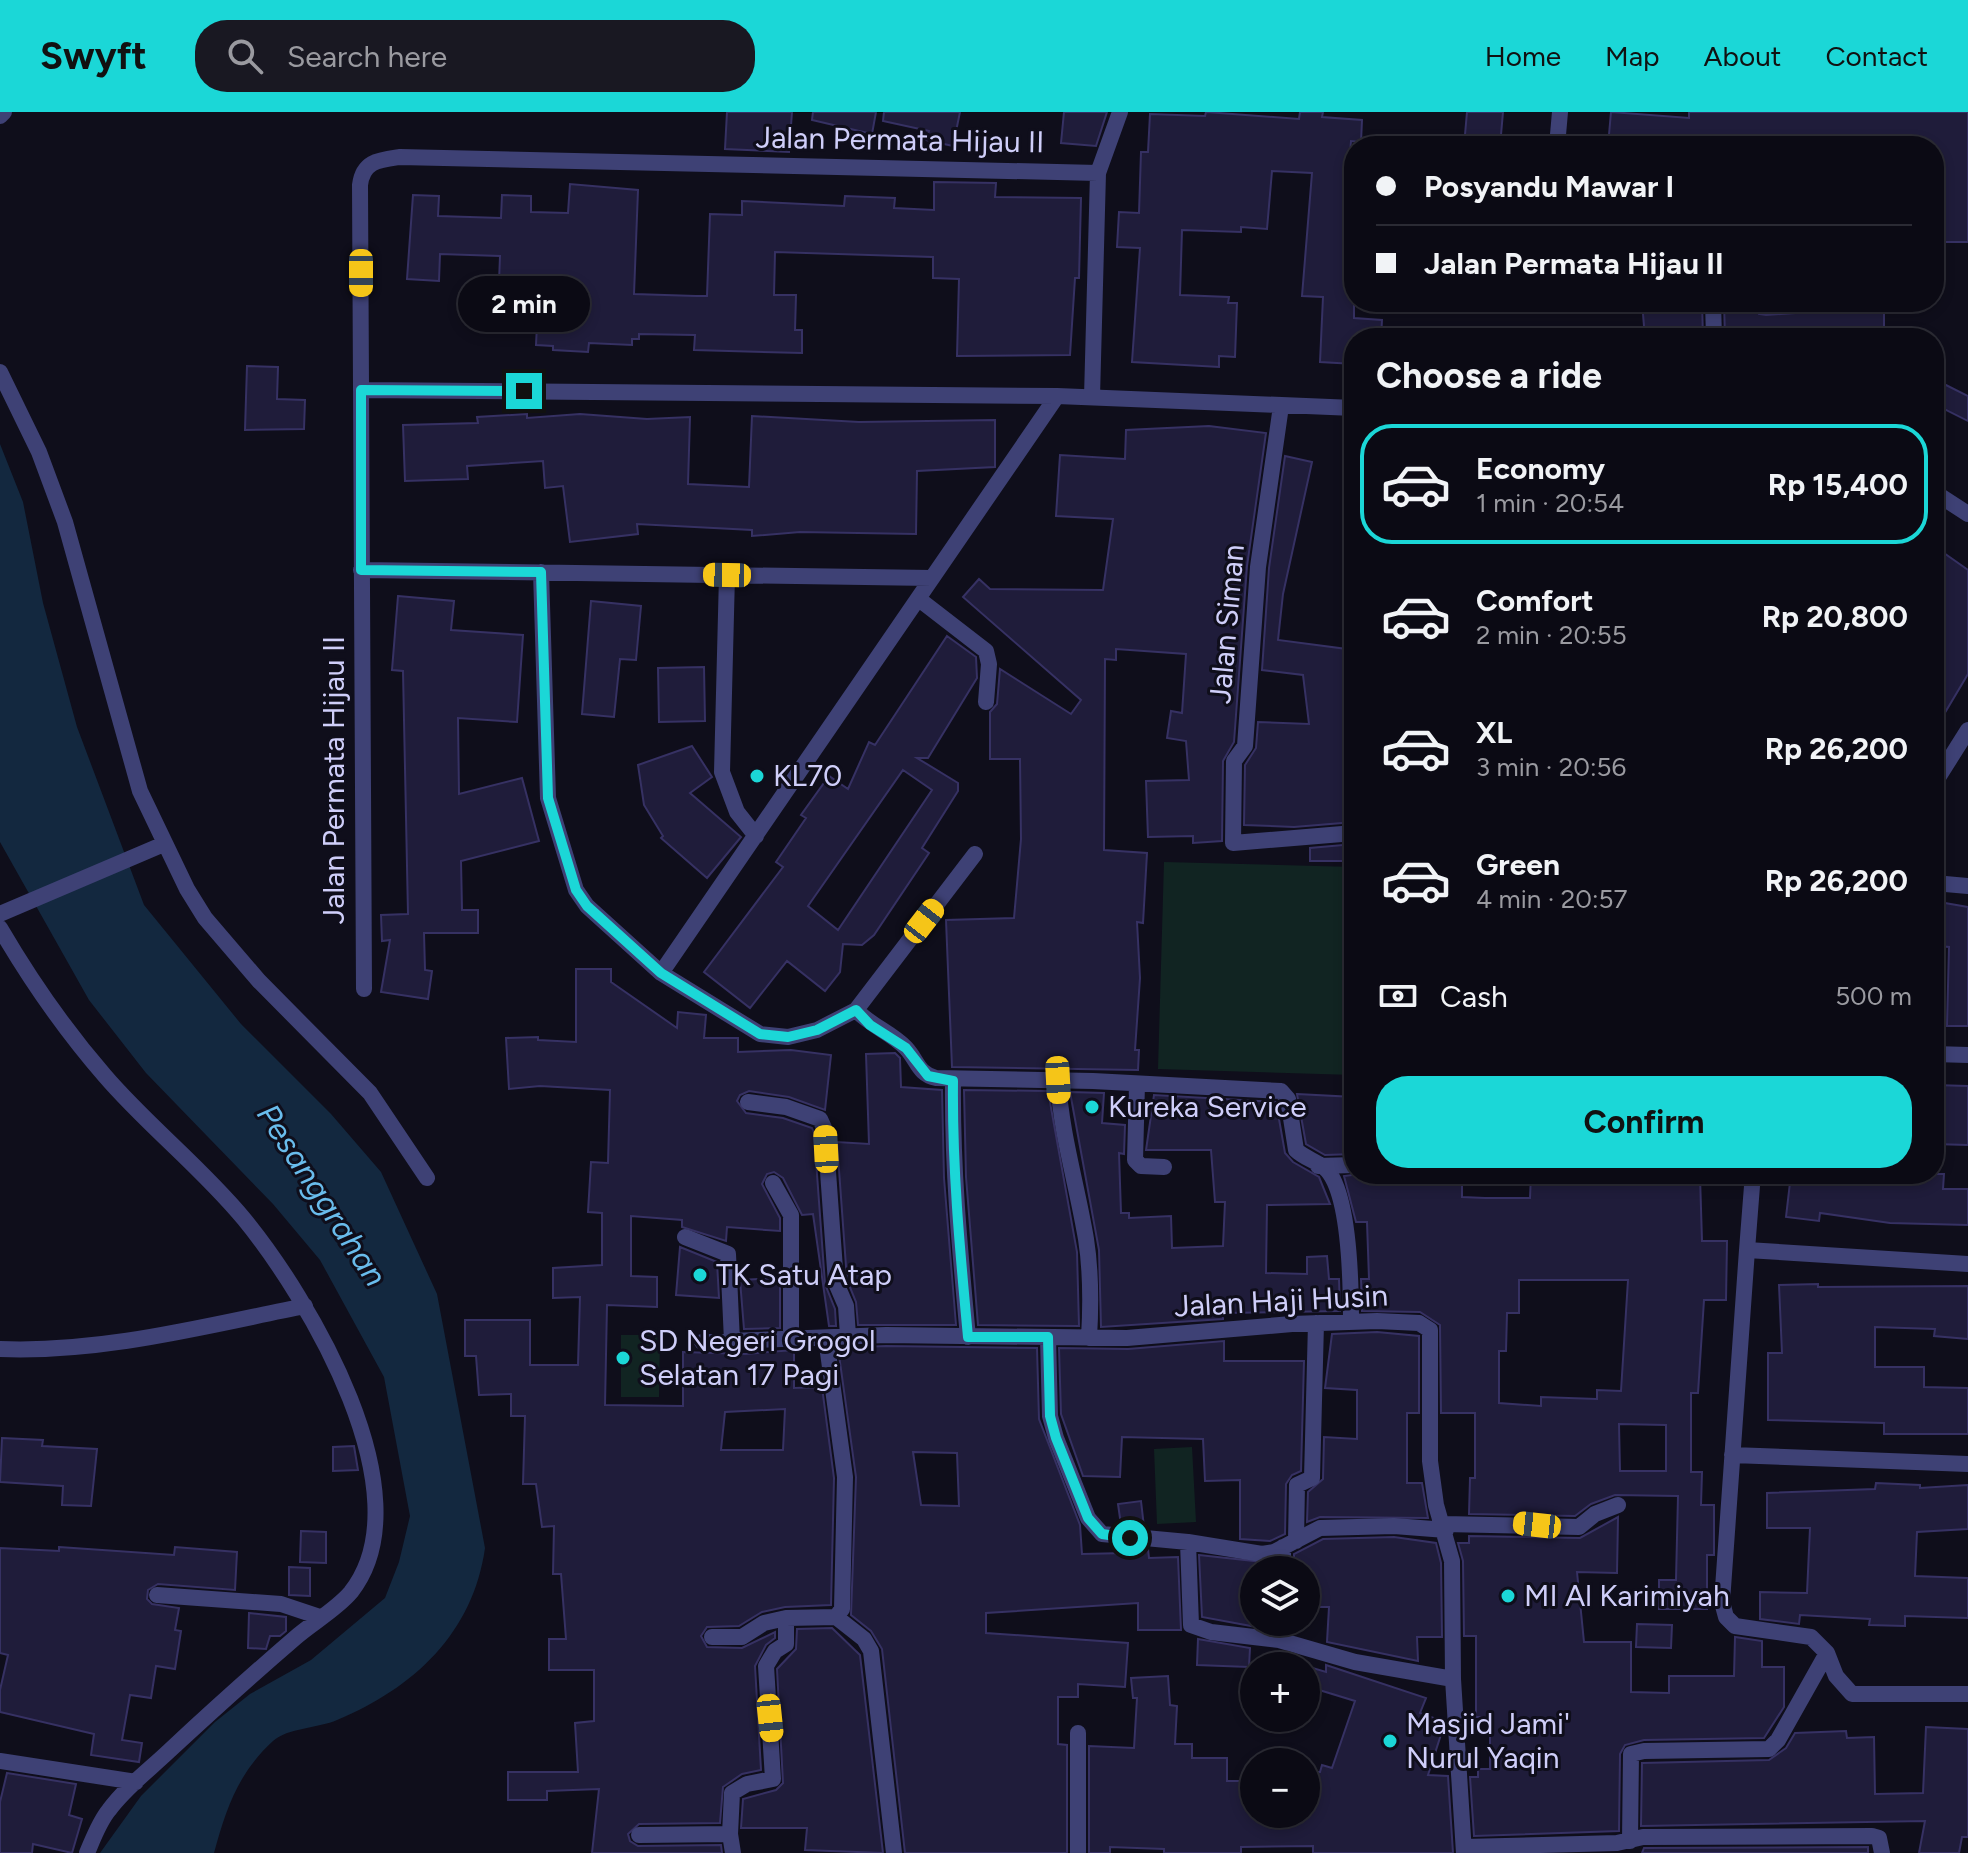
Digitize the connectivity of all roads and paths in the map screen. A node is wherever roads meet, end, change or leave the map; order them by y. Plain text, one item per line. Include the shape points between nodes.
1 (1120, 112) edge
2 (1560, 112) edge
3 (1558, 136) edge
4 (1098, 173) junction
5 (0, 372) edge
6 (361, 390) junction
7 (1057, 396) junction
8 (1092, 397) junction
9 (1281, 406) junction
10 (1344, 408) edge
11 (1944, 498) edge
12 (1968, 514) edge
13 (361, 570) junction
14 (541, 572) junction
15 (727, 575) junction
16 (932, 578) junction
17 (920, 600) junction
18 (986, 702) dead end
19 (1968, 730) edge
20 (1949, 762) junction
21 (1968, 763) edge
22 (1944, 769) edge
23 (1344, 834) edge
24 (756, 836) junction
25 (158, 847) junction
26 (975, 854) dead end
27 (1944, 884) edge
28 (1968, 886) edge
29 (4, 912) edge
30 (0, 928) edge
31 (661, 973) junction
32 (364, 989) dead end
33 (856, 1010) junction
34 (1944, 1054) edge
35 (1968, 1055) edge
36 (1058, 1080) junction
37 (953, 1081) junction
38 (1141, 1084) junction
39 (748, 1102) dead end
40 (1344, 1165) edge
41 (1318, 1166) junction
42 (1164, 1167) dead end
43 (427, 1178) dead end
44 (773, 1183) dead end
45 (1752, 1184) edge
46 (685, 1237) dead end
47 (1747, 1250) junction
48 (1968, 1264) edge
49 (305, 1306) junction
50 (1351, 1322) junction
51 (1316, 1323) junction
52 (848, 1336) junction
53 (968, 1337) junction
54 (1048, 1337) junction
55 (826, 1338) junction
56 (1089, 1338) junction
57 (791, 1339) junction
58 (732, 1341) junction
59 (702, 1342) dead end
60 (0, 1349) edge
61 (1732, 1455) junction
62 (1968, 1464) edge
63 (1618, 1505) dead end
64 (1445, 1527) junction
65 (1188, 1542) junction
66 (1289, 1544) junction
67 (1286, 1556) edge
68 (157, 1595) dead end
69 (320, 1617) junction
70 (836, 1617) junction
71 (786, 1618) junction
72 (1284, 1636) edge
73 (712, 1637) dead end
74 (1284, 1641) junction
75 (1827, 1653) junction
76 (1453, 1679) junction
77 (1968, 1694) edge
78 (1078, 1733) dead end
79 (0, 1761) edge
80 (136, 1782) junction
81 (730, 1834) junction
82 (639, 1835) dead end
83 (1630, 1841) junction
84 (1464, 1850) edge
85 (87, 1853) edge
86 (733, 1853) edge
87 (894, 1853) edge
88 (1078, 1853) edge
89 (1882, 1853) edge

1 - 4 street
2 - 3 street
4 - 6 street, Jalan Permata Hijau II via 376,160 361,174 360,185
4 - 8 street
5 - 25 street via 65,522
6 - 7 street
6 - 13 street, Jalan Permata Hijau II
7 - 8 street
7 - 16 street
8 - 9 street
9 - 10 street
9 - 23 street, Jalan Siman via 1258,567 1245,746 1234,761 1233,843
11 - 12 street
13 - 14 street
13 - 32 street, Jalan Permata Hijau II
14 - 15 street
14 - 31 street via 550,806 576,890
15 - 16 street
15 - 24 street via 722,772 737,812
16 - 17 street
17 - 18 street via 986,651
17 - 24 street
19 - 20 street
20 - 21 street
20 - 22 street
24 - 31 street
25 - 29 street
25 - 43 street via 205,918 259,981 370,1093
26 - 33 street
27 - 28 street
30 - 49 street via 39,993 79,1045 245,1220
31 - 33 street via 760,1034 788,1037 817,1030
33 - 37 street via 906,1048 928,1076
34 - 35 street
36 - 37 street
36 - 38 street
36 - 56 street via 1060,1125 1087,1241
37 - 53 street via 954,1197
38 - 41 street via 1281,1091 1288,1099 1296,1150
38 - 42 street via 1135,1160 1141,1166
39 - 52 street via 820,1119 825,1130 836,1283 846,1306
40 - 41 street
41 - 50 street via 1326,1169 1341,1208
44 - 57 street via 791,1215
45 - 47 street
46 - 58 street via 728,1254
47 - 48 street
47 - 61 street
49 - 60 street via 114,1343
49 - 69 street via 361,1434 377,1506 365,1568 350,1593
50 - 51 street, Jalan Haji Husin
50 - 64 street, Jalan Haji Husin via 1419,1323 1430,1330 1430,1461
51 - 56 street, Jalan Haji Husin
51 - 66 street via 1312,1478 1297,1485
52 - 53 street, Jalan Haji Husin
52 - 55 street, Jalan Haji Husin
53 - 54 street, Jalan Haji Husin
54 - 56 street, Jalan Haji Husin
54 - 65 street via 1050,1416 1094,1529 1114,1537
55 - 57 street, Jalan Haji Husin
55 - 70 street via 845,1477 842,1609
57 - 58 street, Jalan Haji Husin
58 - 59 street, Jalan Haji Husin
61 - 62 street
61 - 75 street via 1722,1602 1726,1617 1735,1626 1811,1637
63 - 64 street via 1579,1527
64 - 66 street via 1320,1528
64 - 76 street, Jalan Haji Husin via 1454,1583
65 - 66 street via 1262,1554
65 - 74 street via 1191,1625
66 - 67 street
68 - 69 street via 281,1604
69 - 80 street
70 - 71 street
70 - 87 street via 871,1651
71 - 73 street via 764,1623 742,1637
71 - 81 street via 786,1644 766,1666 773,1779 732,1793
72 - 74 street
74 - 76 street via 1355,1662
75 - 77 street via 1836,1676 1852,1694
75 - 83 street via 1769,1749 1631,1754
76 - 84 street, Jalan Haji Husin
78 - 88 street
79 - 80 street
80 - 85 street via 107,1811
81 - 82 street
81 - 86 street
83 - 84 street
83 - 89 street via 1872,1836 1879,1838

